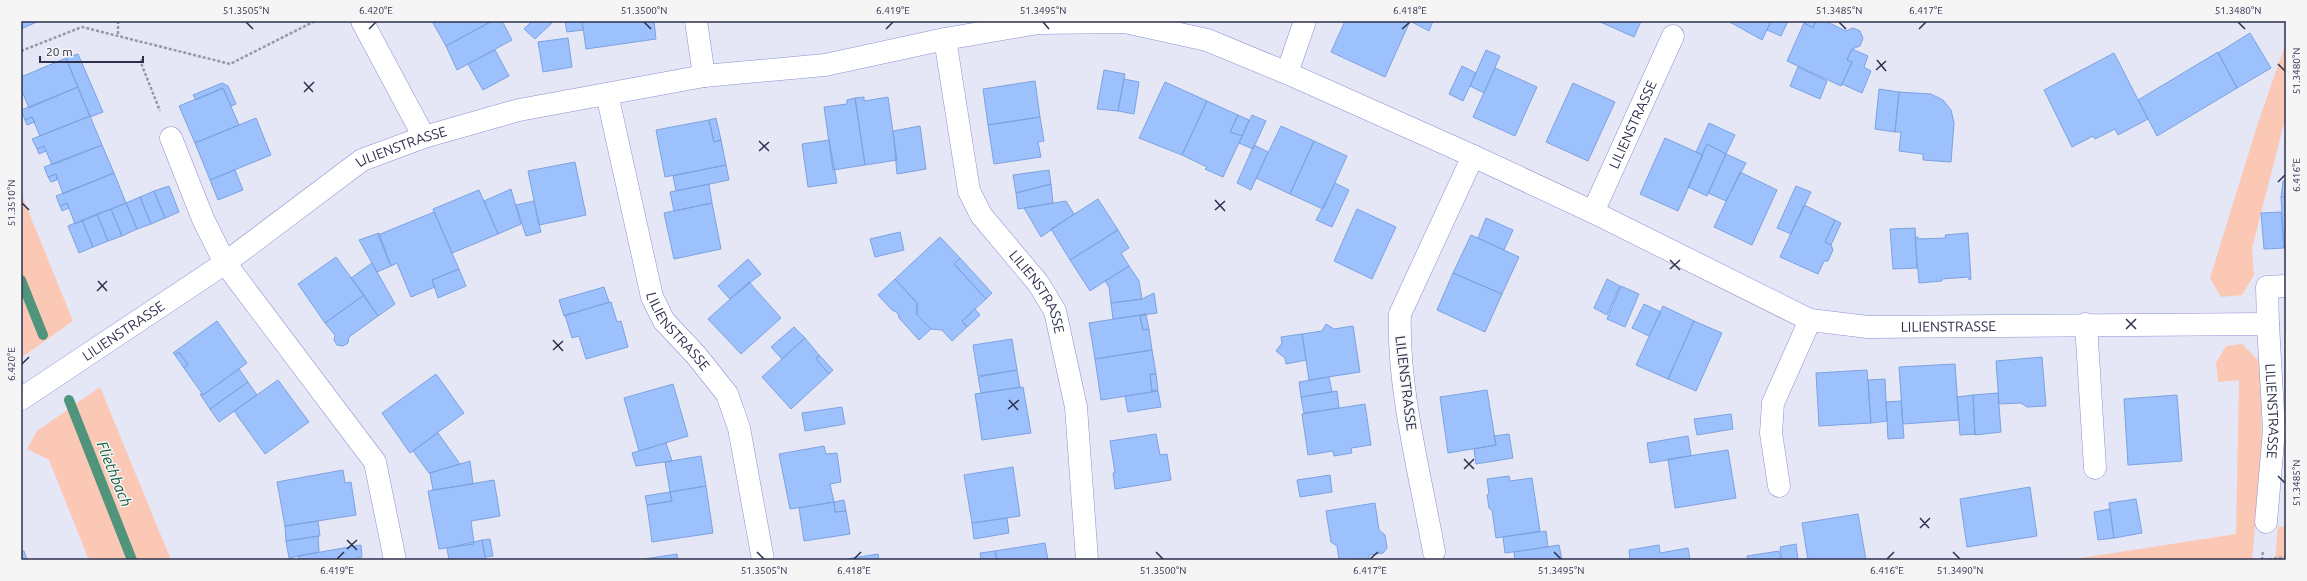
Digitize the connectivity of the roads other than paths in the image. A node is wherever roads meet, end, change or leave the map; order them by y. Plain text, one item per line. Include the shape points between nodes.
1 (362, 21) edge
2 (696, 21) edge
3 (1305, 21) edge
4 (1673, 36) dead end
5 (945, 40) junction
6 (1287, 73) junction
7 (704, 76) junction
8 (607, 94) junction
9 (424, 137) junction
10 (171, 138) road end
11 (1473, 156) junction
12 (1593, 212) junction
13 (225, 264) junction
14 (2286, 286) edge
15 (1810, 320) junction
16 (2086, 324) junction
17 (2268, 324) junction
18 (21, 399) edge
19 (2095, 468) dead end
20 (1779, 486) dead end
21 (2266, 522) dead end
22 (1434, 552) dead end
23 (395, 560) edge
24 (763, 560) edge
25 (1087, 560) edge

1 - 9 street
2 - 7 street
3 - 6 street
4 - 12 street, LILIENSTRASSE
5 - 6 street, LILIENSTRASSE via 1038,23 1125,22 1208,40
5 - 7 street, LILIENSTRASSE via 825,65
5 - 25 street, LILIENSTRASSE via 970,191 982,216 1038,283 1055,311 1076,407
6 - 11 street, LILIENSTRASSE
7 - 8 street, LILIENSTRASSE
8 - 9 street, LILIENSTRASSE via 519,110
8 - 24 street, LILIENSTRASSE via 652,297 664,321 696,355 726,394 739,428
9 - 13 street, LILIENSTRASSE via 362,160
10 - 13 street via 202,219
11 - 12 street, LILIENSTRASSE
11 - 22 street, LILIENSTRASSE via 1400,314 1399,342 1408,408
12 - 15 street, LILIENSTRASSE
13 - 18 street, LILIENSTRASSE
13 - 23 street via 375,462
14 - 17 street, LILIENSTRASSE via 2267,287
15 - 16 street, LILIENSTRASSE via 1868,327
15 - 20 street via 1773,403 1771,433
16 - 17 street, LILIENSTRASSE
16 - 19 street
17 - 21 street, LILIENSTRASSE via 2274,430

